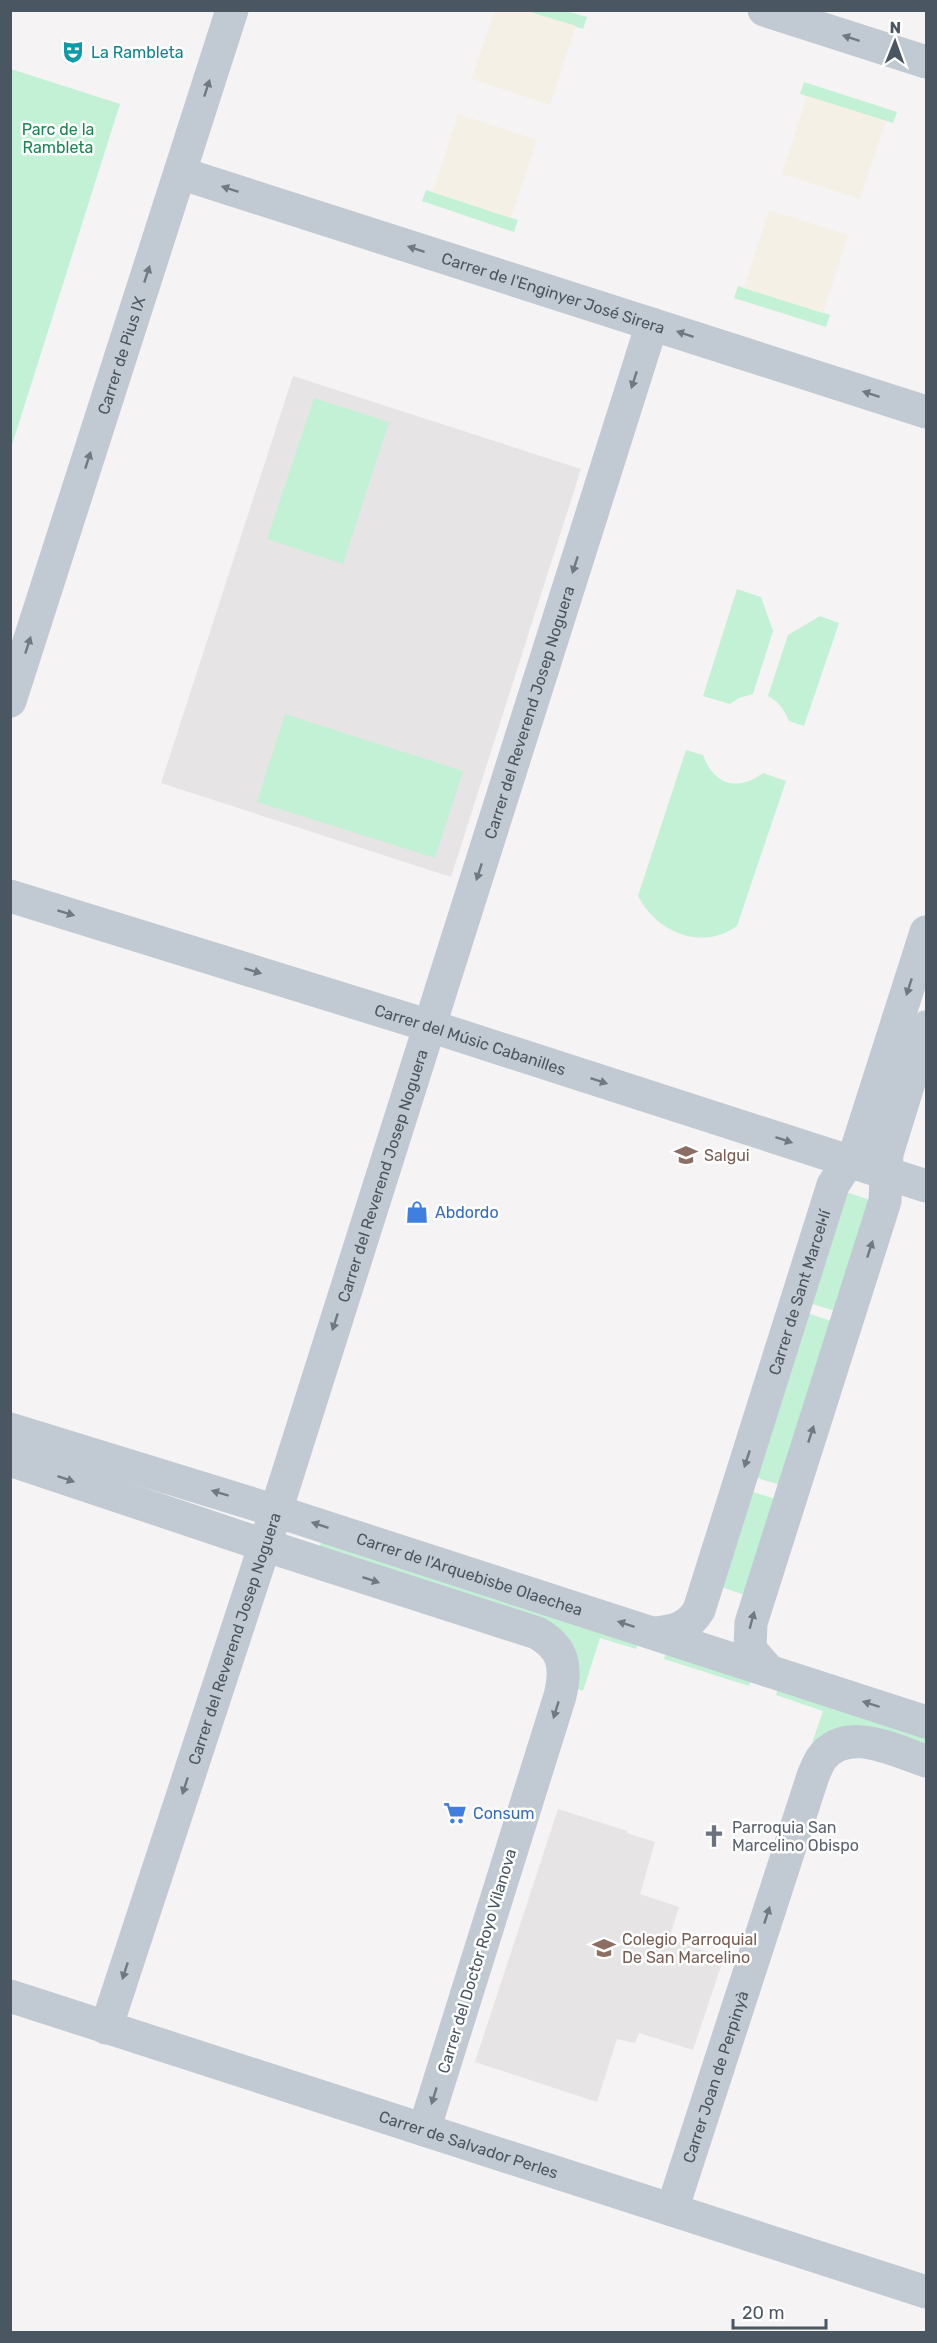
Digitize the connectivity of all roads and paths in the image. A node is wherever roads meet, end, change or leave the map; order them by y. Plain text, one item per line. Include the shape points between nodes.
1 (232, 10) edge
2 (764, 10) edge
3 (927, 62) edge
4 (180, 173) junction
5 (652, 324) junction
6 (927, 412) edge
7 (10, 701) edge
8 (10, 896) edge
9 (927, 932) edge
10 (430, 1026) junction
11 (927, 1027) edge
12 (848, 1161) junction
13 (887, 1173) junction
14 (927, 1186) edge
15 (10, 1429) edge
16 (10, 1460) edge
17 (276, 1511) junction
18 (264, 1545) junction
19 (656, 1633) junction
20 (769, 1671) junction
21 (927, 1722) edge
22 (927, 1761) edge
23 (10, 1996) edge
24 (106, 2028) junction
25 (424, 2130) junction
26 (672, 2210) junction
27 (927, 2292) edge

4 -> 1 street, Carrer de Pius IX
3 -> 2 street
5 -> 4 street, Carrer de l'Enginyer José Sirera
7 -> 4 street, Carrer de Pius IX
6 -> 5 street, Carrer de l'Enginyer José Sirera
5 -> 10 street, Carrer del Reverend Josep Noguera
8 -> 10 street, Carrer del Músic Cabanilles
9 -> 12 street, Carrer de Sant Marcel·lí via 857,1148
10 -> 12 street, Carrer del Músic Cabanilles
10 -> 17 street, Carrer del Reverend Josep Noguera
11 - 13 street via 887,1154
12 - 13 street, Carrer del Músic Cabanilles
12 -> 19 street, Carrer de Sant Marcel·lí via 833,1185 699,1610 683,1627
13 - 14 street, Carrer del Músic Cabanilles
20 -> 13 street via 750,1648 751,1623 885,1201
17 -> 15 street, Carrer de l'Arquebisbe Olaechea
16 -> 18 street
17 - 18 street, Carrer del Reverend Josep Noguera
19 -> 17 street, Carrer de l'Arquebisbe Olaechea
18 -> 24 street, Carrer del Reverend Josep Noguera
18 -> 25 street, Carrer del Doctor Royo Vilanova via 537,1633 550,1640 559,1653 564,1678 560,1696
19 - 20 street, Carrer de l'Arquebisbe Olaechea
21 -> 20 street, Carrer de l'Arquebisbe Olaechea
26 -> 22 street, Carrer Joan de Perpinyà via 822,1758 837,1745 852,1741
23 - 24 street, Carrer de Salvador Perles
24 - 25 street, Carrer de Salvador Perles
25 - 26 street, Carrer de Salvador Perles
26 - 27 street, Carrer de Salvador Perles

